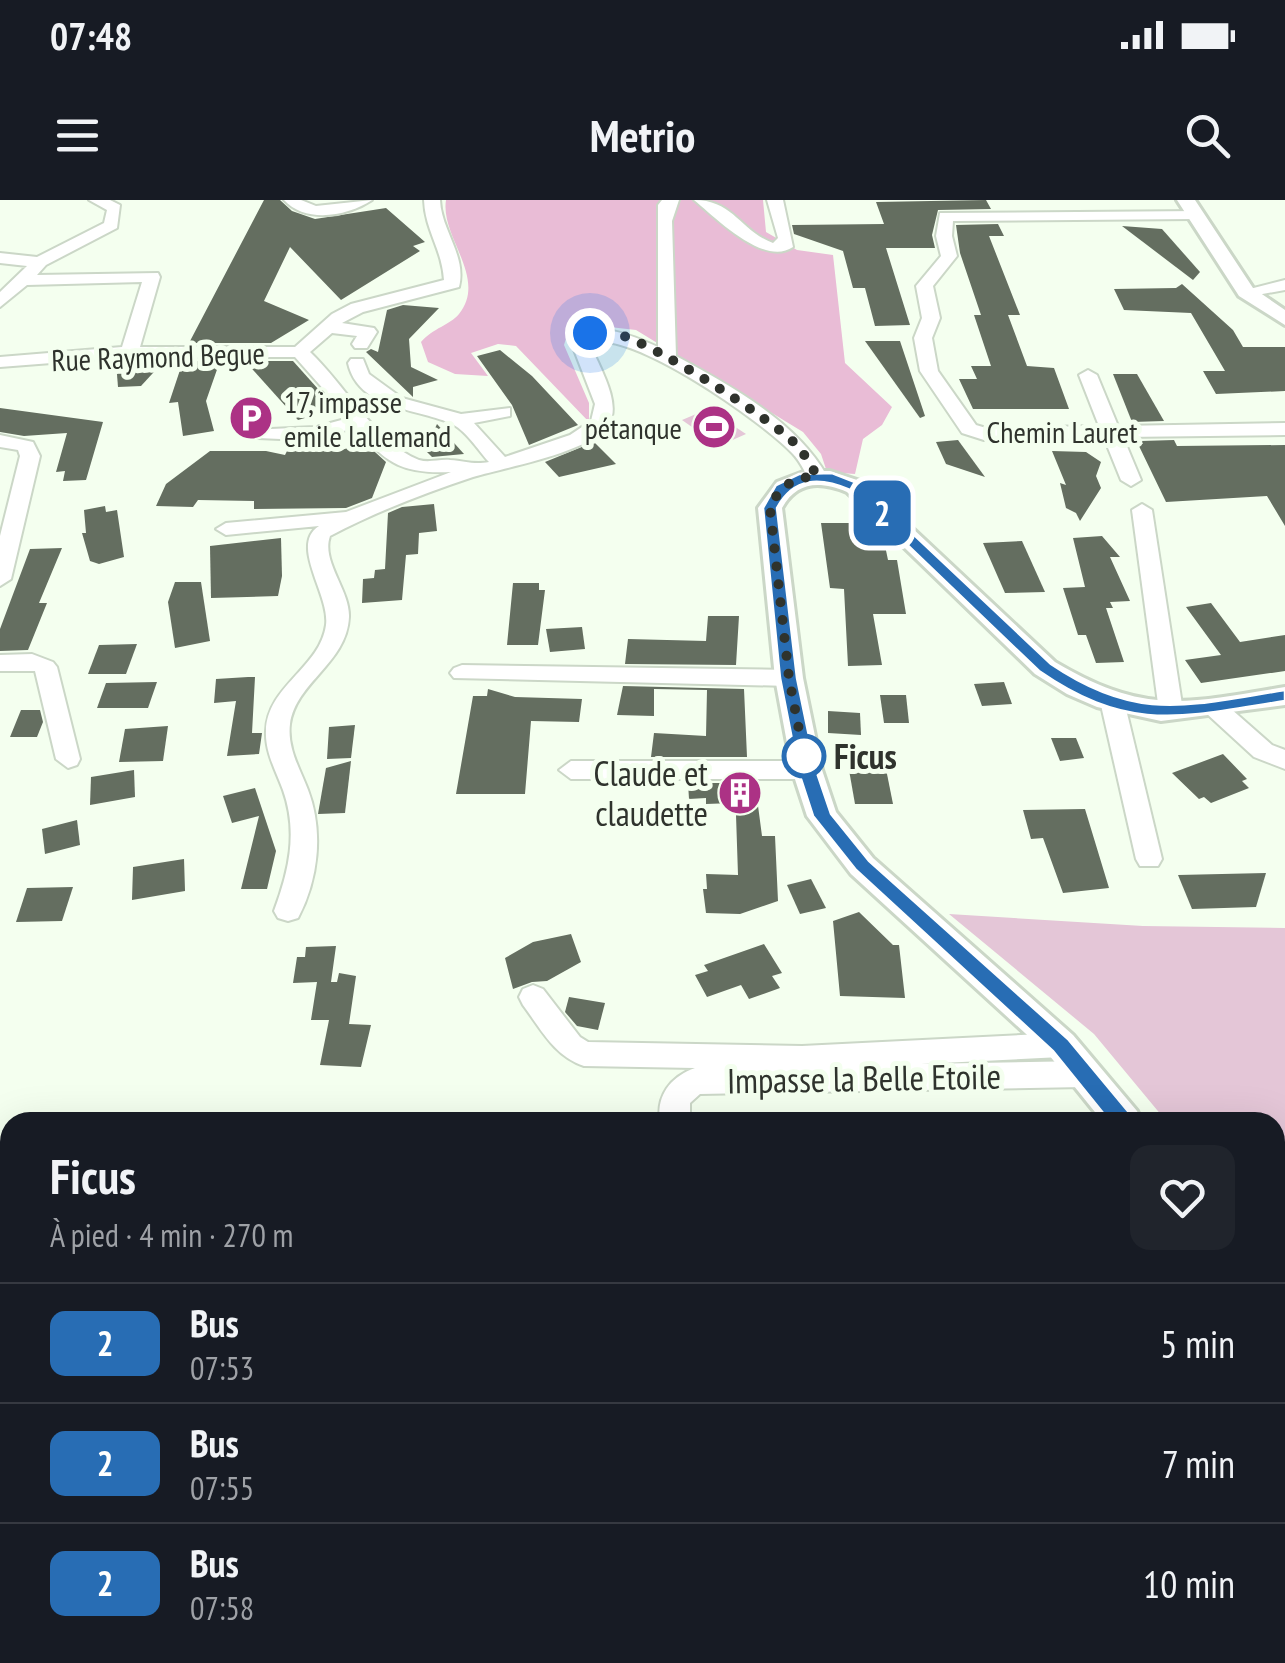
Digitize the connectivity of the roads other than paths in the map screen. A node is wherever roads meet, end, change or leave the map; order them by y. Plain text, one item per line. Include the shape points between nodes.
1 (97, 200) edge
2 (364, 200) edge
3 (432, 200) edge
4 (671, 200) edge
5 (702, 200) edge
6 (775, 200) edge
7 (299, 205) edge
8 (1190, 207) edge
9 (0, 258) edge
10 (40, 262) junction
11 (20, 280) junction
12 (1285, 285) edge
13 (1246, 292) junction
14 (0, 302) edge
15 (1285, 319) edge
16 (329, 327) junction
17 (129, 352) junction
18 (300, 352) junction
19 (667, 359) junction
20 (0, 362) edge
21 (1088, 375) dead end
22 (244, 409) dead end
23 (503, 412) dead end
24 (363, 420) junction
25 (461, 420) junction
26 (1285, 429) edge
27 (1112, 432) junction
28 (0, 441) edge
29 (501, 464) junction
30 (473, 471) junction
31 (817, 476) junction
32 (1131, 480) dead end
33 (1142, 510) dead end
34 (353, 516) junction
35 (226, 529) dead end
36 (0, 579) edge
37 (0, 662) edge
38 (462, 673) dead end
39 (789, 678) junction
40 (1285, 696) edge
41 (1113, 705) junction
42 (1214, 707) junction
43 (1171, 711) junction
44 (68, 759) dead end
45 (1285, 760) edge
46 (572, 770) dead end
47 (807, 770) junction
48 (1149, 859) dead end
49 (288, 911) dead end
50 (533, 997) dead end
51 (1061, 1045) junction
52 (1085, 1074) junction
53 (673, 1112) edge
54 (1116, 1112) edge

1 - 10 street via 115,208 111,225
2 - 7 street via 320,211
3 - 16 street via 453,283 357,308
4 - 19 street via 664,221
5 - 6 street via 774,250 785,248 786,238
8 - 13 main road
8 - 27 street, Chemin Lauret via 944,218 949,256 924,286 932,318 922,338 929,371 966,426 984,434
9 - 10 street
10 - 11 street
11 - 14 street
11 - 17 street via 152,277
12 - 13 street
13 - 15 main road
16 - 18 street
16 - 25 street via 368,332 359,353 360,376 395,402
17 - 18 street, Rue Raymond Begue
17 - 20 street, Rue Raymond Begue
18 - 24 street, Rue Raymond Begue
19 - 29 street, Rue Raymond Begue via 618,334 584,336 580,348 604,404 603,418 576,439
19 - 31 street, Rue Raymond Begue via 787,436
21 - 27 street
22 - 24 street via 264,434 320,434
23 - 25 street
24 - 30 street, Rue Raymond Begue via 384,450 420,468
25 - 29 street
26 - 27 street, Chemin Lauret
27 - 32 street
28 - 36 street via 26,446 30,456
29 - 30 street, Rue Raymond Begue
30 - 34 street
31 - 39 main road via 791,481 770,508
31 - 41 main road via 855,487 1045,668
33 - 43 street
34 - 35 street
34 - 49 street via 320,533 316,546 332,583 336,634 278,720 278,747 306,835 305,865
37 - 44 street via 46,667
38 - 39 street
39 - 47 main road
40 - 42 main road
41 - 43 main road
41 - 48 street
42 - 43 main road
42 - 45 street via 1263,751
46 - 47 street
47 - 51 main road via 822,816 841,842
50 - 51 street via 570,1046 584,1054 802,1058
51 - 52 main road
52 - 53 street, Impasse la Belle Etoile via 695,1081 682,1089
52 - 54 main road

